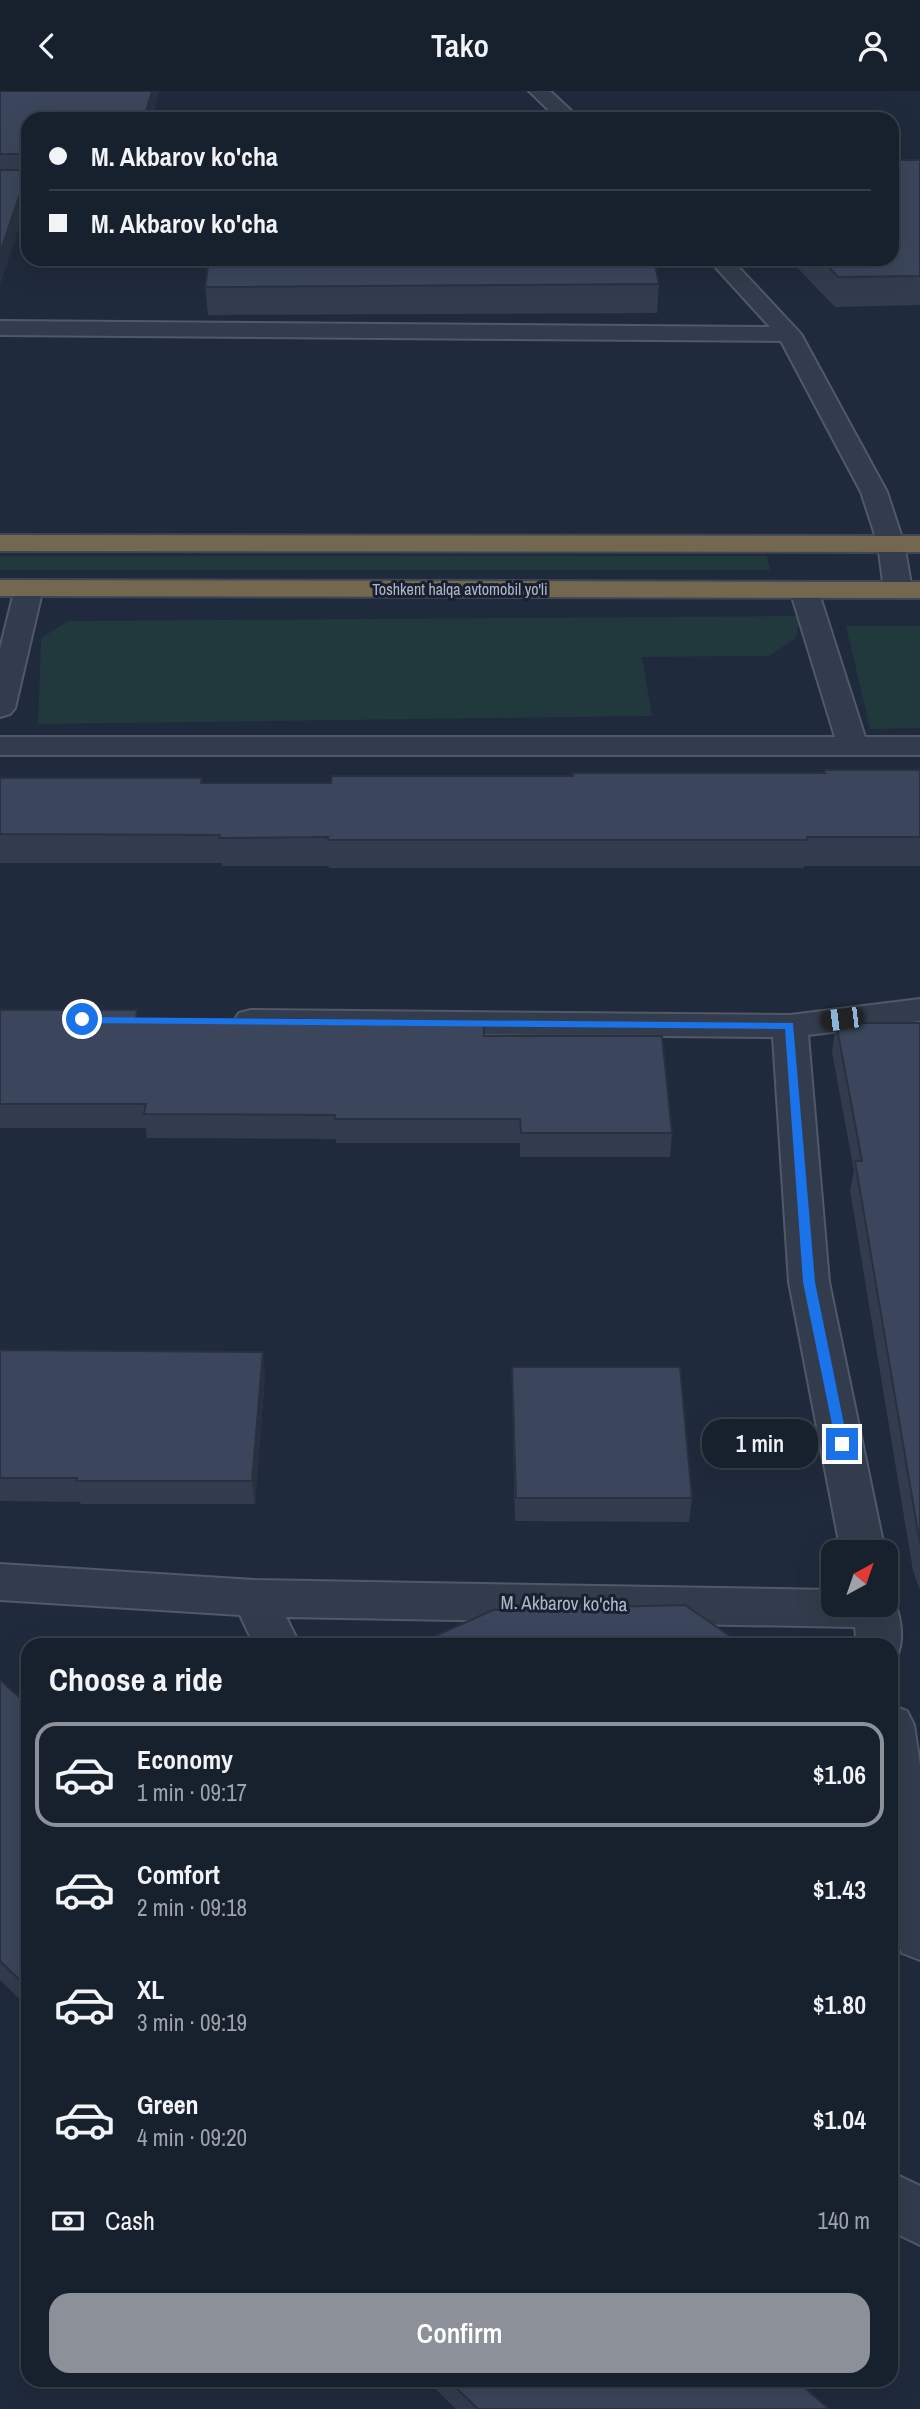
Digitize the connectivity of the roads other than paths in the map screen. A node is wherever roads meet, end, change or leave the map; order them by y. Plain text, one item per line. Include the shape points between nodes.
1 (539, 91) edge
2 (562, 112) edge
3 (726, 266) edge
4 (0, 328) edge
5 (789, 334) junction
6 (0, 544) edge
7 (891, 544) junction
8 (920, 544) edge
9 (0, 588) edge
10 (29, 588) junction
11 (804, 590) junction
12 (909, 590) edge
13 (0, 708) edge
14 (853, 745) junction
15 (0, 746) edge
16 (920, 746) edge
17 (920, 1010) edge
18 (222, 1021) edge
19 (790, 1026) junction
20 (861, 1540) edge
21 (0, 1583) edge
22 (254, 1598) junction
23 (876, 1620) edge
24 (273, 1638) edge
25 (898, 1776) edge
26 (920, 1937) edge
27 (898, 2204) edge
28 (920, 2218) edge

1 - 2 street
3 - 5 street
4 - 5 street
5 - 7 street via 874,492
6 - 7 highway
7 - 8 highway
7 - 12 street
9 - 10 highway, Toshkent halqa avtomobil yo'li
10 - 11 highway, Toshkent halqa avtomobil yo'li
10 - 13 street
11 - 12 highway, Toshkent halqa avtomobil yo'li
11 - 14 street
14 - 15 street
14 - 16 street
17 - 19 street
18 - 19 street
19 - 20 street via 809,1282
21 - 22 street, M. Akbarov ko'cha
22 - 23 street, M. Akbarov ko'cha
22 - 24 street
25 - 26 street
27 - 28 street

